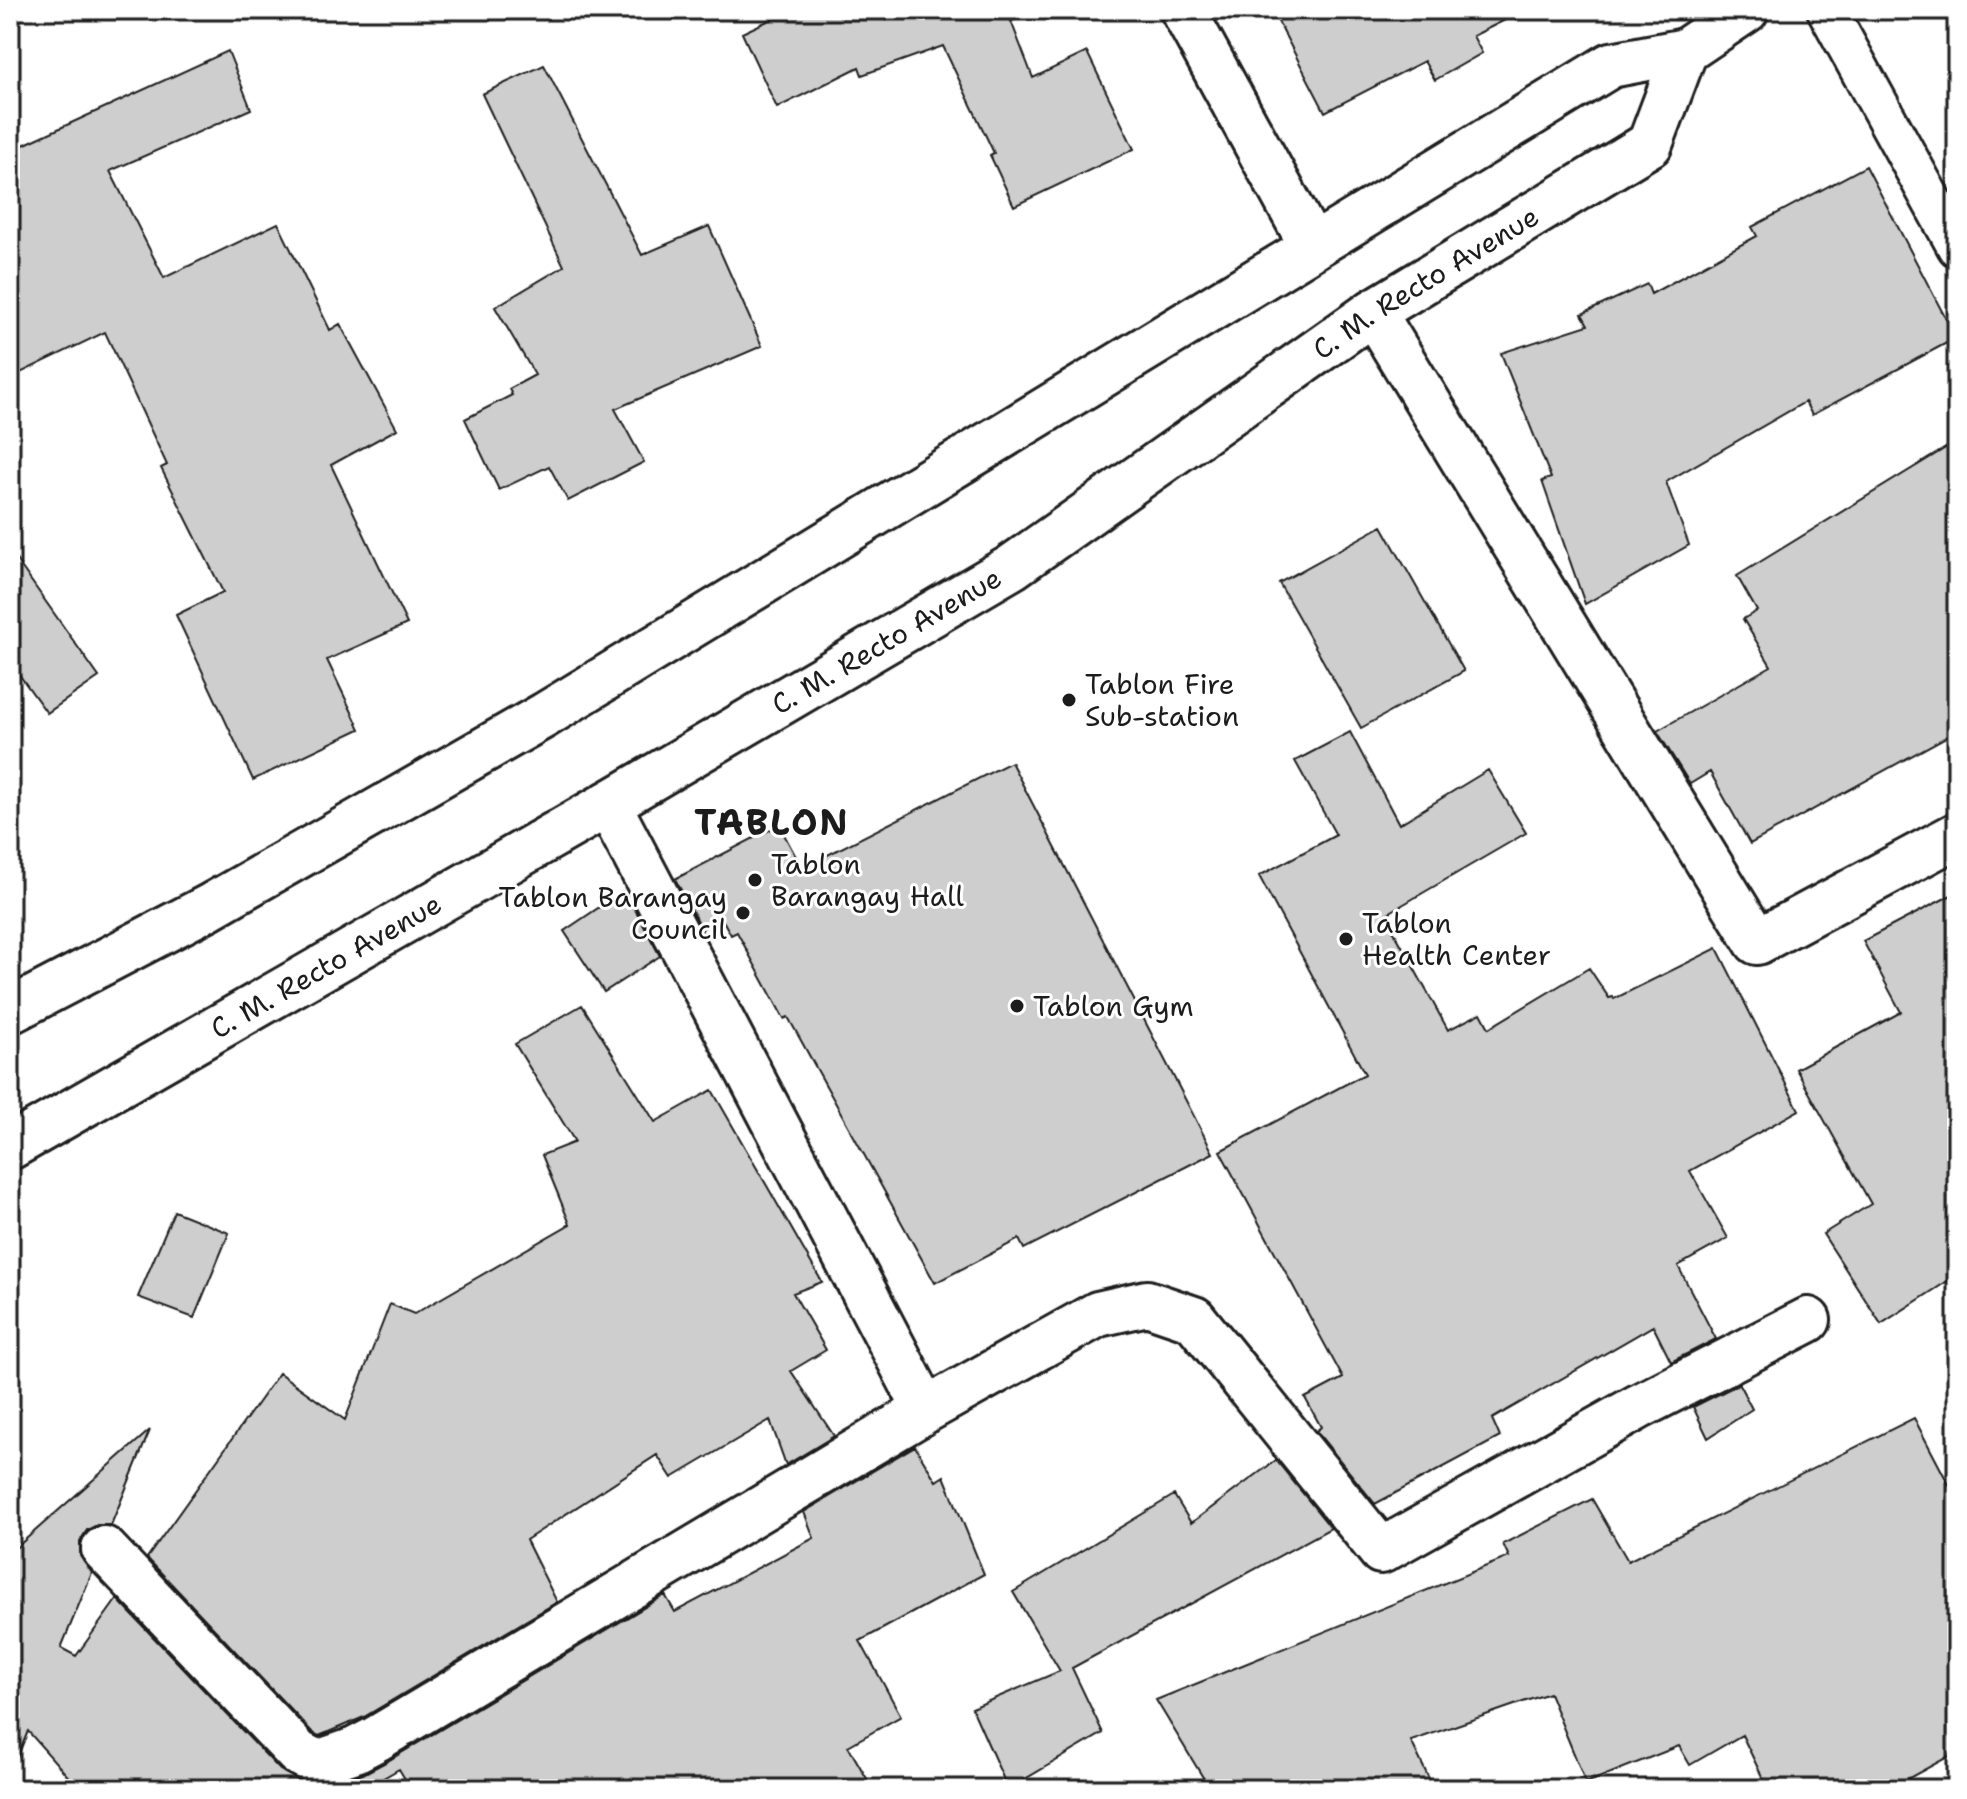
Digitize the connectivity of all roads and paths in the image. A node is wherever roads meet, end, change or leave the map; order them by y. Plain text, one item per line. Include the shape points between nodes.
1 (1183, 10) edge
2 (1746, 10) edge
3 (1827, 10) edge
4 (1685, 51) junction
5 (1312, 246) junction
6 (1957, 247) edge
7 (1373, 312) junction
8 (608, 804) junction
9 (1957, 835) edge
10 (10, 1011) edge
11 (10, 1147) edge
12 (1808, 1320) dead end
13 (926, 1410) junction
14 (104, 1549) dead end

1 - 5 main road
2 - 4 main road
3 - 6 lane
4 - 5 main road via 1611,65
4 - 7 main road, C. M. Recto Avenue via 1650,144
5 - 10 main road via 545,715 209,907
7 - 8 main road, C. M. Recto Avenue via 1012,567
7 - 9 main road via 1757,942
8 - 11 main road, C. M. Recto Avenue
8 - 13 main road
12 - 13 main road via 1640,1406 1381,1551 1194,1319 1147,1303 1098,1314
13 - 14 main road via 376,1739 317,1763 298,1753

